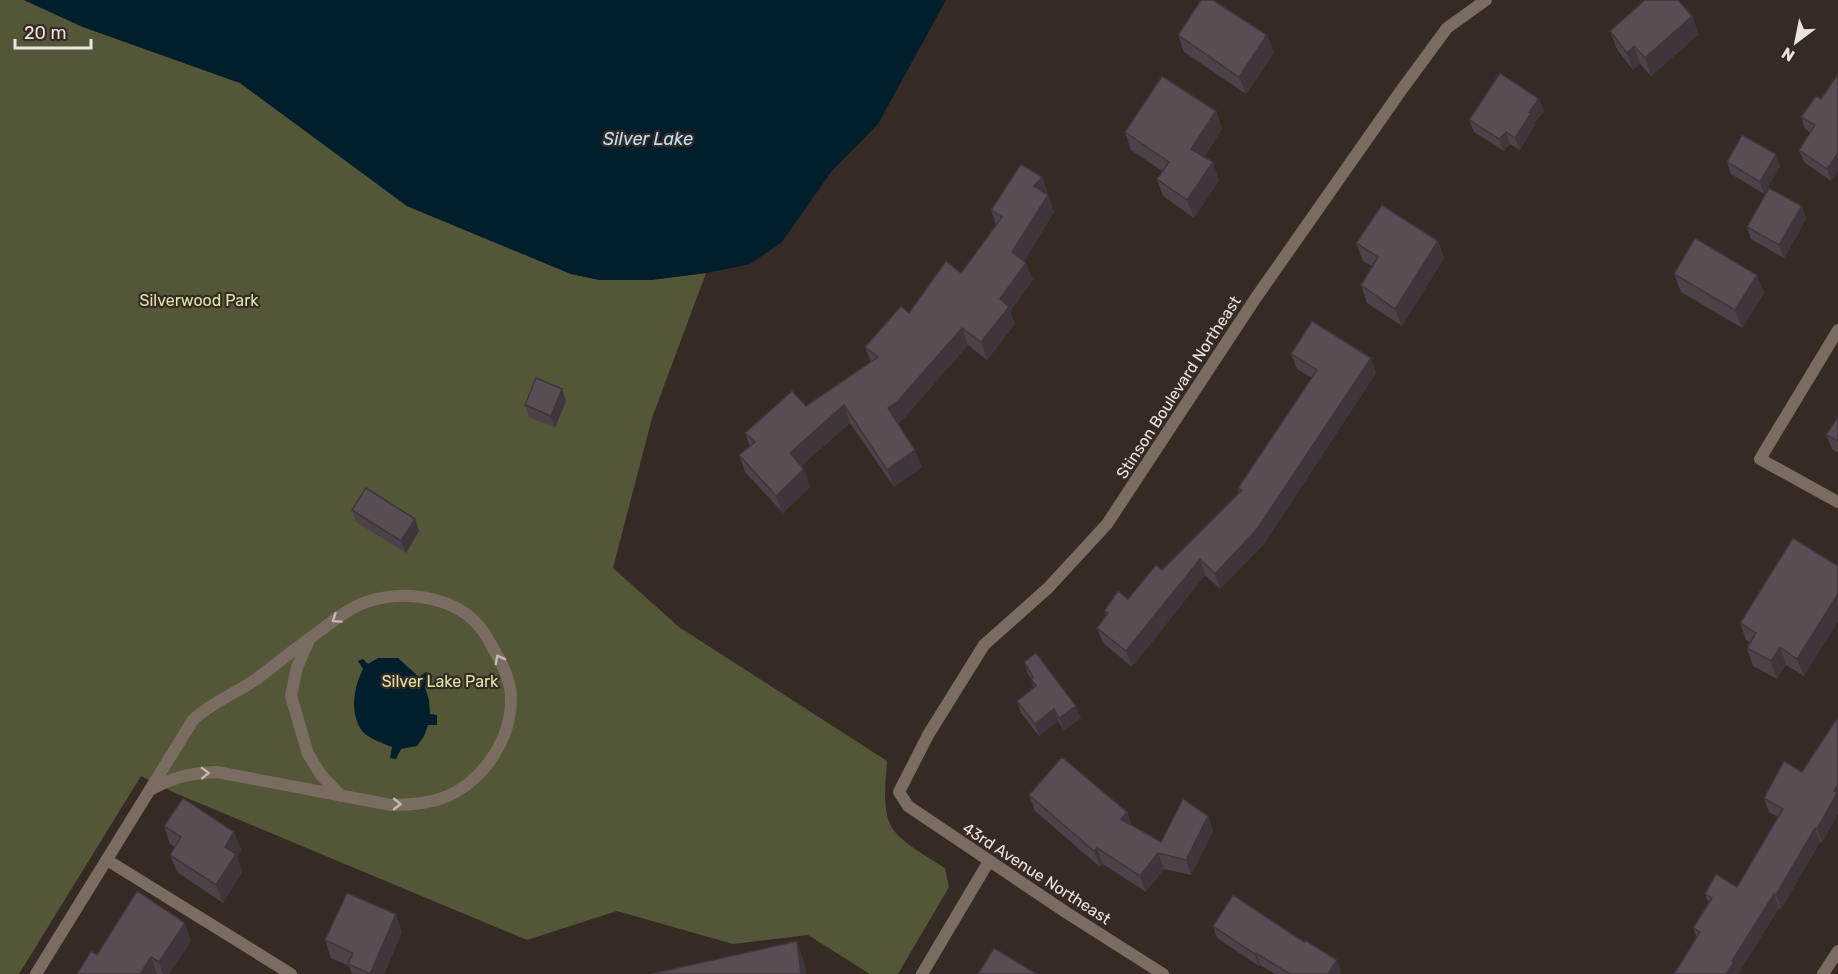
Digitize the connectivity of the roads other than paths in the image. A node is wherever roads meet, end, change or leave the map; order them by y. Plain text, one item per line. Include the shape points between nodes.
1 (1486, 0) edge
2 (1838, 330) edge
3 (1838, 502) edge
4 (310, 638) junction
5 (150, 790) junction
6 (899, 792) joint
7 (341, 796) junction
8 (106, 860) junction
9 (989, 861) junction
10 (1838, 951) edge
11 (36, 974) edge
12 (291, 974) edge
13 (922, 974) edge
14 (1163, 974) edge
15 (1823, 974) edge

1 - 6 street, Stinson Boulevard Northeast via 1447,28 1400,92 1255,299 1107,524 1051,584 984,645 928,735
2 - 3 street via 1760,459
4 - 5 street via 251,682 203,710
4 - 7 street via 297,668 291,696 308,754
7 -> 4 street via 391,805 417,804 442,798 469,783 486,767 501,742 510,716 510,688 503,664 482,629 441,602 413,595 388,596 361,604
5 -> 7 street via 193,773 217,772
5 - 8 street
6 - 9 street, 43rd Avenue Northeast via 908,806
8 - 11 street
8 - 12 street
9 - 13 street
9 - 14 street, 43rd Avenue Northeast
10 - 15 street

